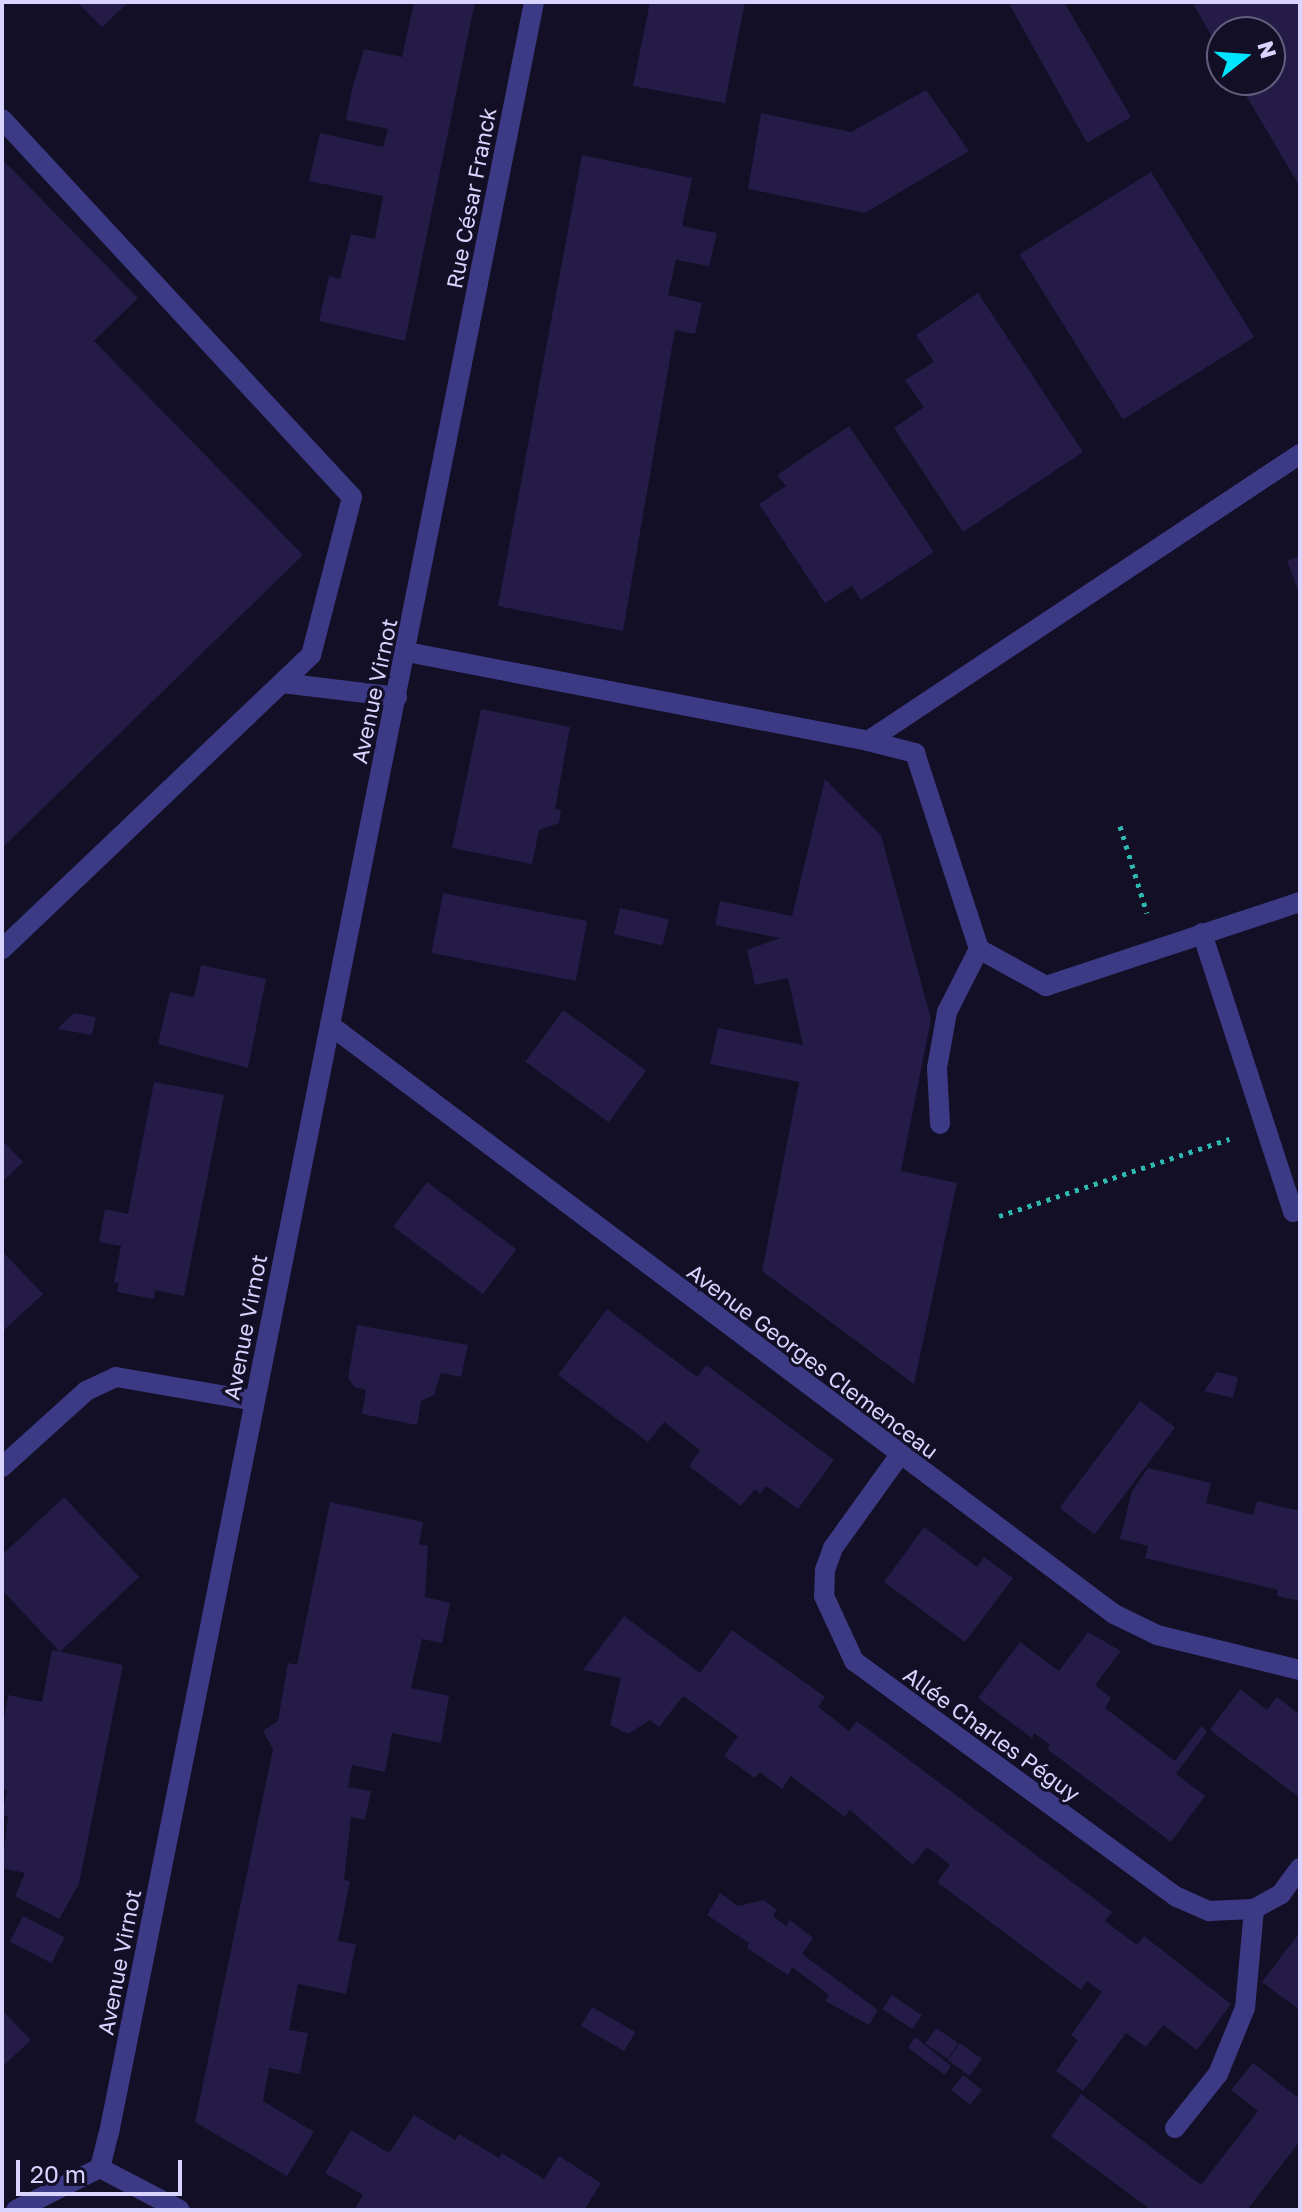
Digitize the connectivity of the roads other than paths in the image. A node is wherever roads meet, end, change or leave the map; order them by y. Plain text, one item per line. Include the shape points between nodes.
1 (534, 2) edge
2 (2, 119) edge
3 (456, 403) joint
4 (1300, 454) edge
5 (407, 652) junction
6 (282, 683) junction
7 (397, 697) junction
8 (868, 741) junction
9 (1300, 902) edge
10 (1202, 933) junction
11 (2, 949) edge
12 (979, 949) junction
13 (330, 1025) junction
14 (940, 1124) dead end
15 (1300, 1210) edge
16 (255, 1401) junction
17 (899, 1456) junction
18 (2, 1467) edge
19 (1300, 1670) edge
20 (1300, 1868) edge
21 (1254, 1909) junction
22 (1175, 2128) dead end
23 (100, 2168) junction
24 (16, 2210) edge
25 (180, 2210) edge

1 - 3 street, Rue César Franck
2 - 6 street via 352,497 311,655
3 - 5 street, Avenue Virnot
4 - 8 street
5 - 7 street, Avenue Virnot
5 - 8 street
6 - 7 street
6 - 11 street
7 - 13 street, Avenue Virnot
8 - 12 street via 915,753
9 - 10 street
10 - 12 street via 1046,986
10 - 15 street via 1293,1212
12 - 14 street via 947,1012 937,1068
13 - 16 street, Avenue Virnot
13 - 17 street, Avenue Georges Clemenceau
16 - 18 street via 116,1377 74,1401
16 - 23 street, Avenue Virnot
17 - 19 street, Avenue Georges Clemenceau via 1114,1614 1169,1638
17 - 21 street, Allée Charles Péguy via 833,1548 825,1570 824,1596 854,1661 1177,1897 1209,1911
20 - 21 street via 1281,1894
21 - 22 street via 1245,2008 1218,2074
23 - 24 street
23 - 25 street

